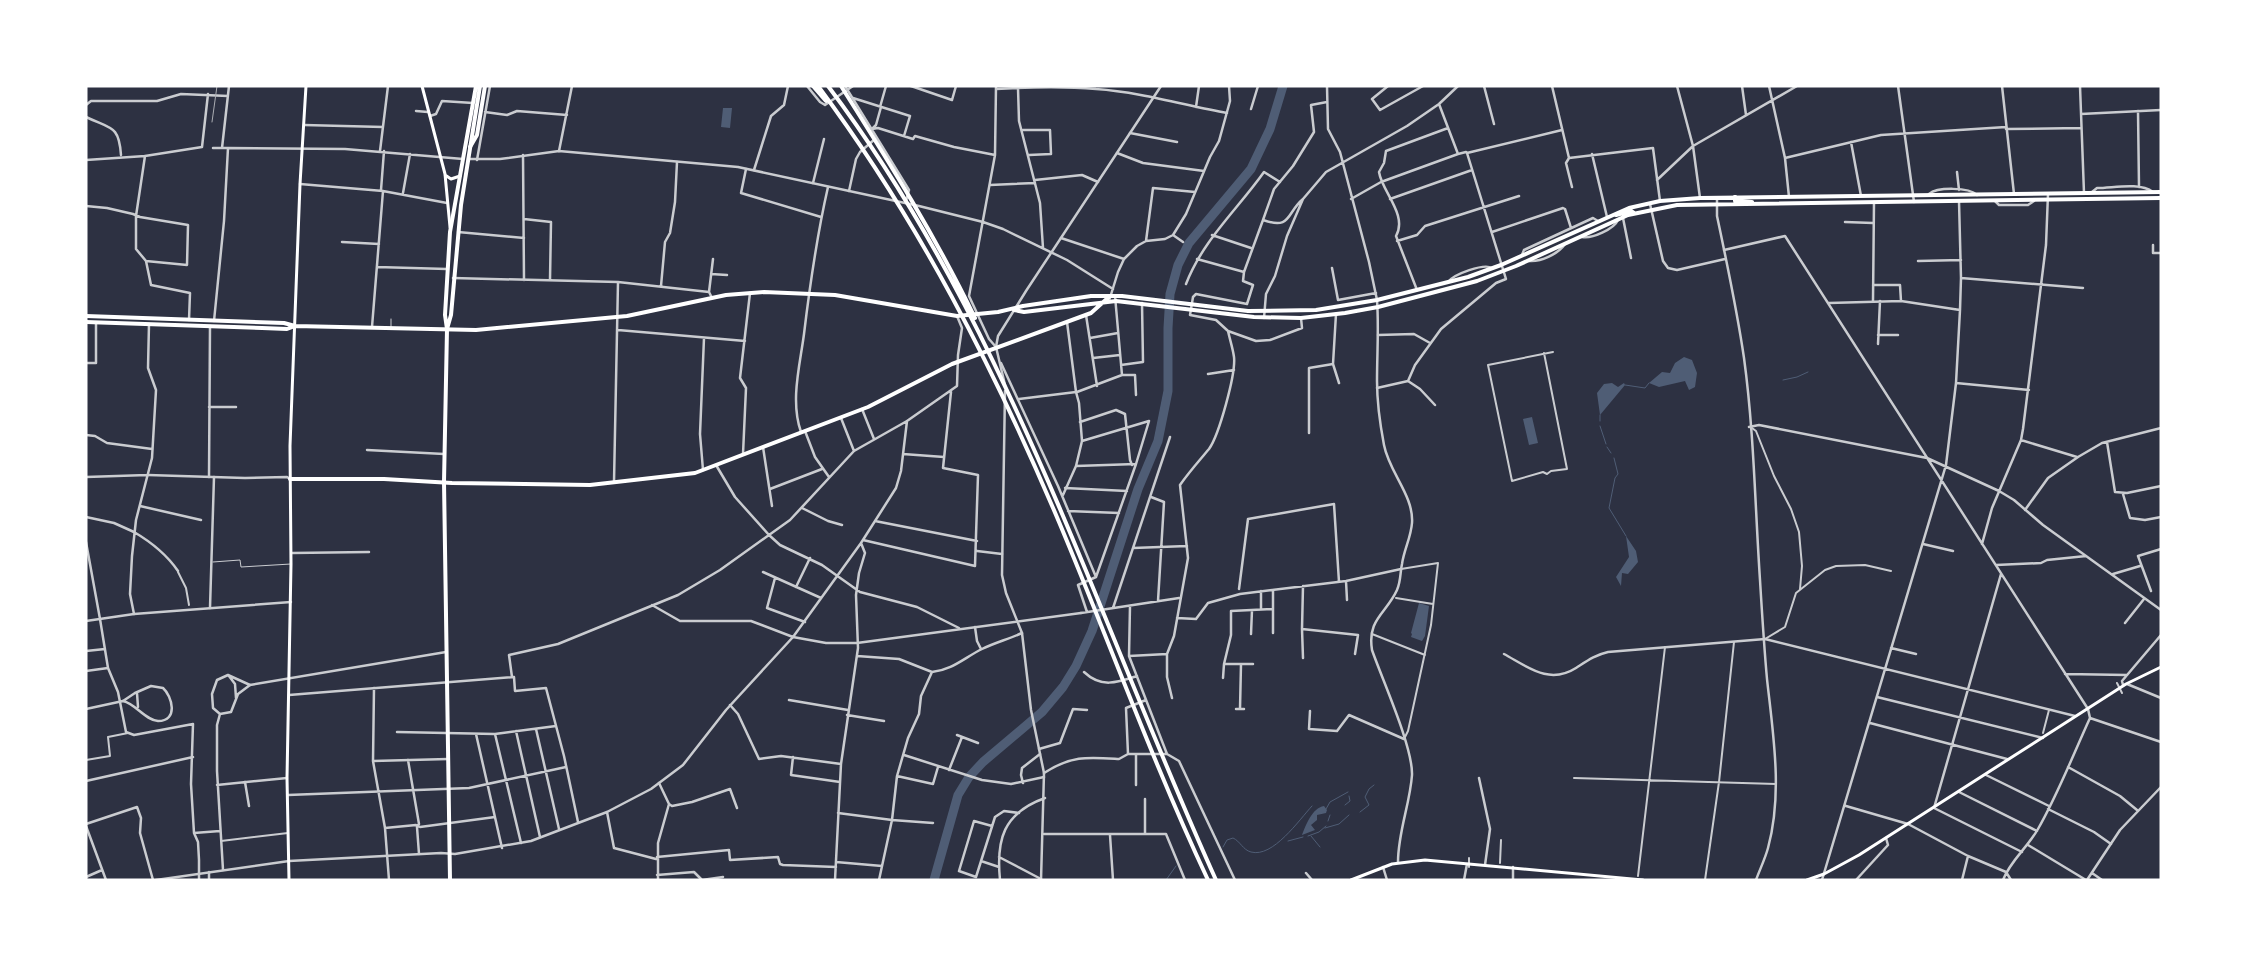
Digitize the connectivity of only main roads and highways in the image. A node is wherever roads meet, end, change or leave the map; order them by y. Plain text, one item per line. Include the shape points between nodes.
1 (306, 86) edge
2 (422, 86) edge
3 (476, 86) edge
4 (480, 86) edge
5 (486, 86) edge
6 (813, 86) edge
7 (818, 86) edge
8 (828, 86) edge
9 (841, 86) edge
10 (842, 120) junction
11 (470, 147) junction
12 (465, 159) junction
13 (445, 174) junction
14 (460, 176) junction
15 (2161, 192) edge
16 (1735, 198) junction
17 (2161, 198) edge
18 (1756, 204) junction
19 (1634, 213) junction
20 (1607, 217) junction
21 (450, 232) junction
22 (1110, 296) junction
23 (1102, 302) junction
24 (1014, 310) junction
25 (1307, 311) junction
26 (86, 316) edge
27 (1322, 316) junction
28 (86, 322) edge
29 (294, 326) junction
30 (447, 329) junction
31 (987, 347) junction
32 (290, 479) junction
33 (444, 482) junction
34 (2161, 667) edge
35 (1637, 878) edge
36 (289, 880) edge
37 (450, 880) edge
38 (1208, 880) edge
39 (1216, 880) edge
40 (1351, 880) edge
41 (1643, 880) edge
42 (1807, 880) edge

1 - 29 main road
2 - 13 main road
3 - 12 main road
4 - 11 main road
5 - 11 main road via 477,135
6 - 10 main road
7 - 10 main road
8 - 31 main road via 905,200
9 - 31 main road via 938,247
10 - 38 main road via 899,204 992,375 1058,521
11 - 12 main road
12 - 14 main road
12 - 30 main road
13 - 14 main road via 451,179
13 - 21 main road
14 - 21 main road
15 - 16 main road
16 - 18 main road via 1735,201
16 - 20 main road via 1660,200
17 - 18 main road
18 - 19 main road via 1677,205
19 - 20 main road
19 - 27 main road via 1504,271 1467,284 1378,307
20 - 25 main road via 1501,265 1447,283 1377,300
21 - 30 main road
22 - 23 main road
22 - 24 main road via 1034,304
22 - 25 main road via 1265,312
23 - 24 main road via 1024,312
23 - 27 main road via 1264,318
23 - 33 main road via 1098,309 1086,315 958,361 862,409 703,470 614,483
24 - 30 main road via 957,316 835,295 750,293 618,317 476,330
25 - 27 main road via 1322,313
26 - 29 main road via 284,323
28 - 29 main road via 287,329
29 - 30 main road
29 - 32 main road
30 - 33 main road
31 - 39 main road via 1063,512
32 - 33 main road
32 - 36 main road
33 - 37 main road
34 - 42 main road via 2124,684 1886,838 1824,874
35 - 40 main road via 1425,860 1398,862
35 - 41 main road

